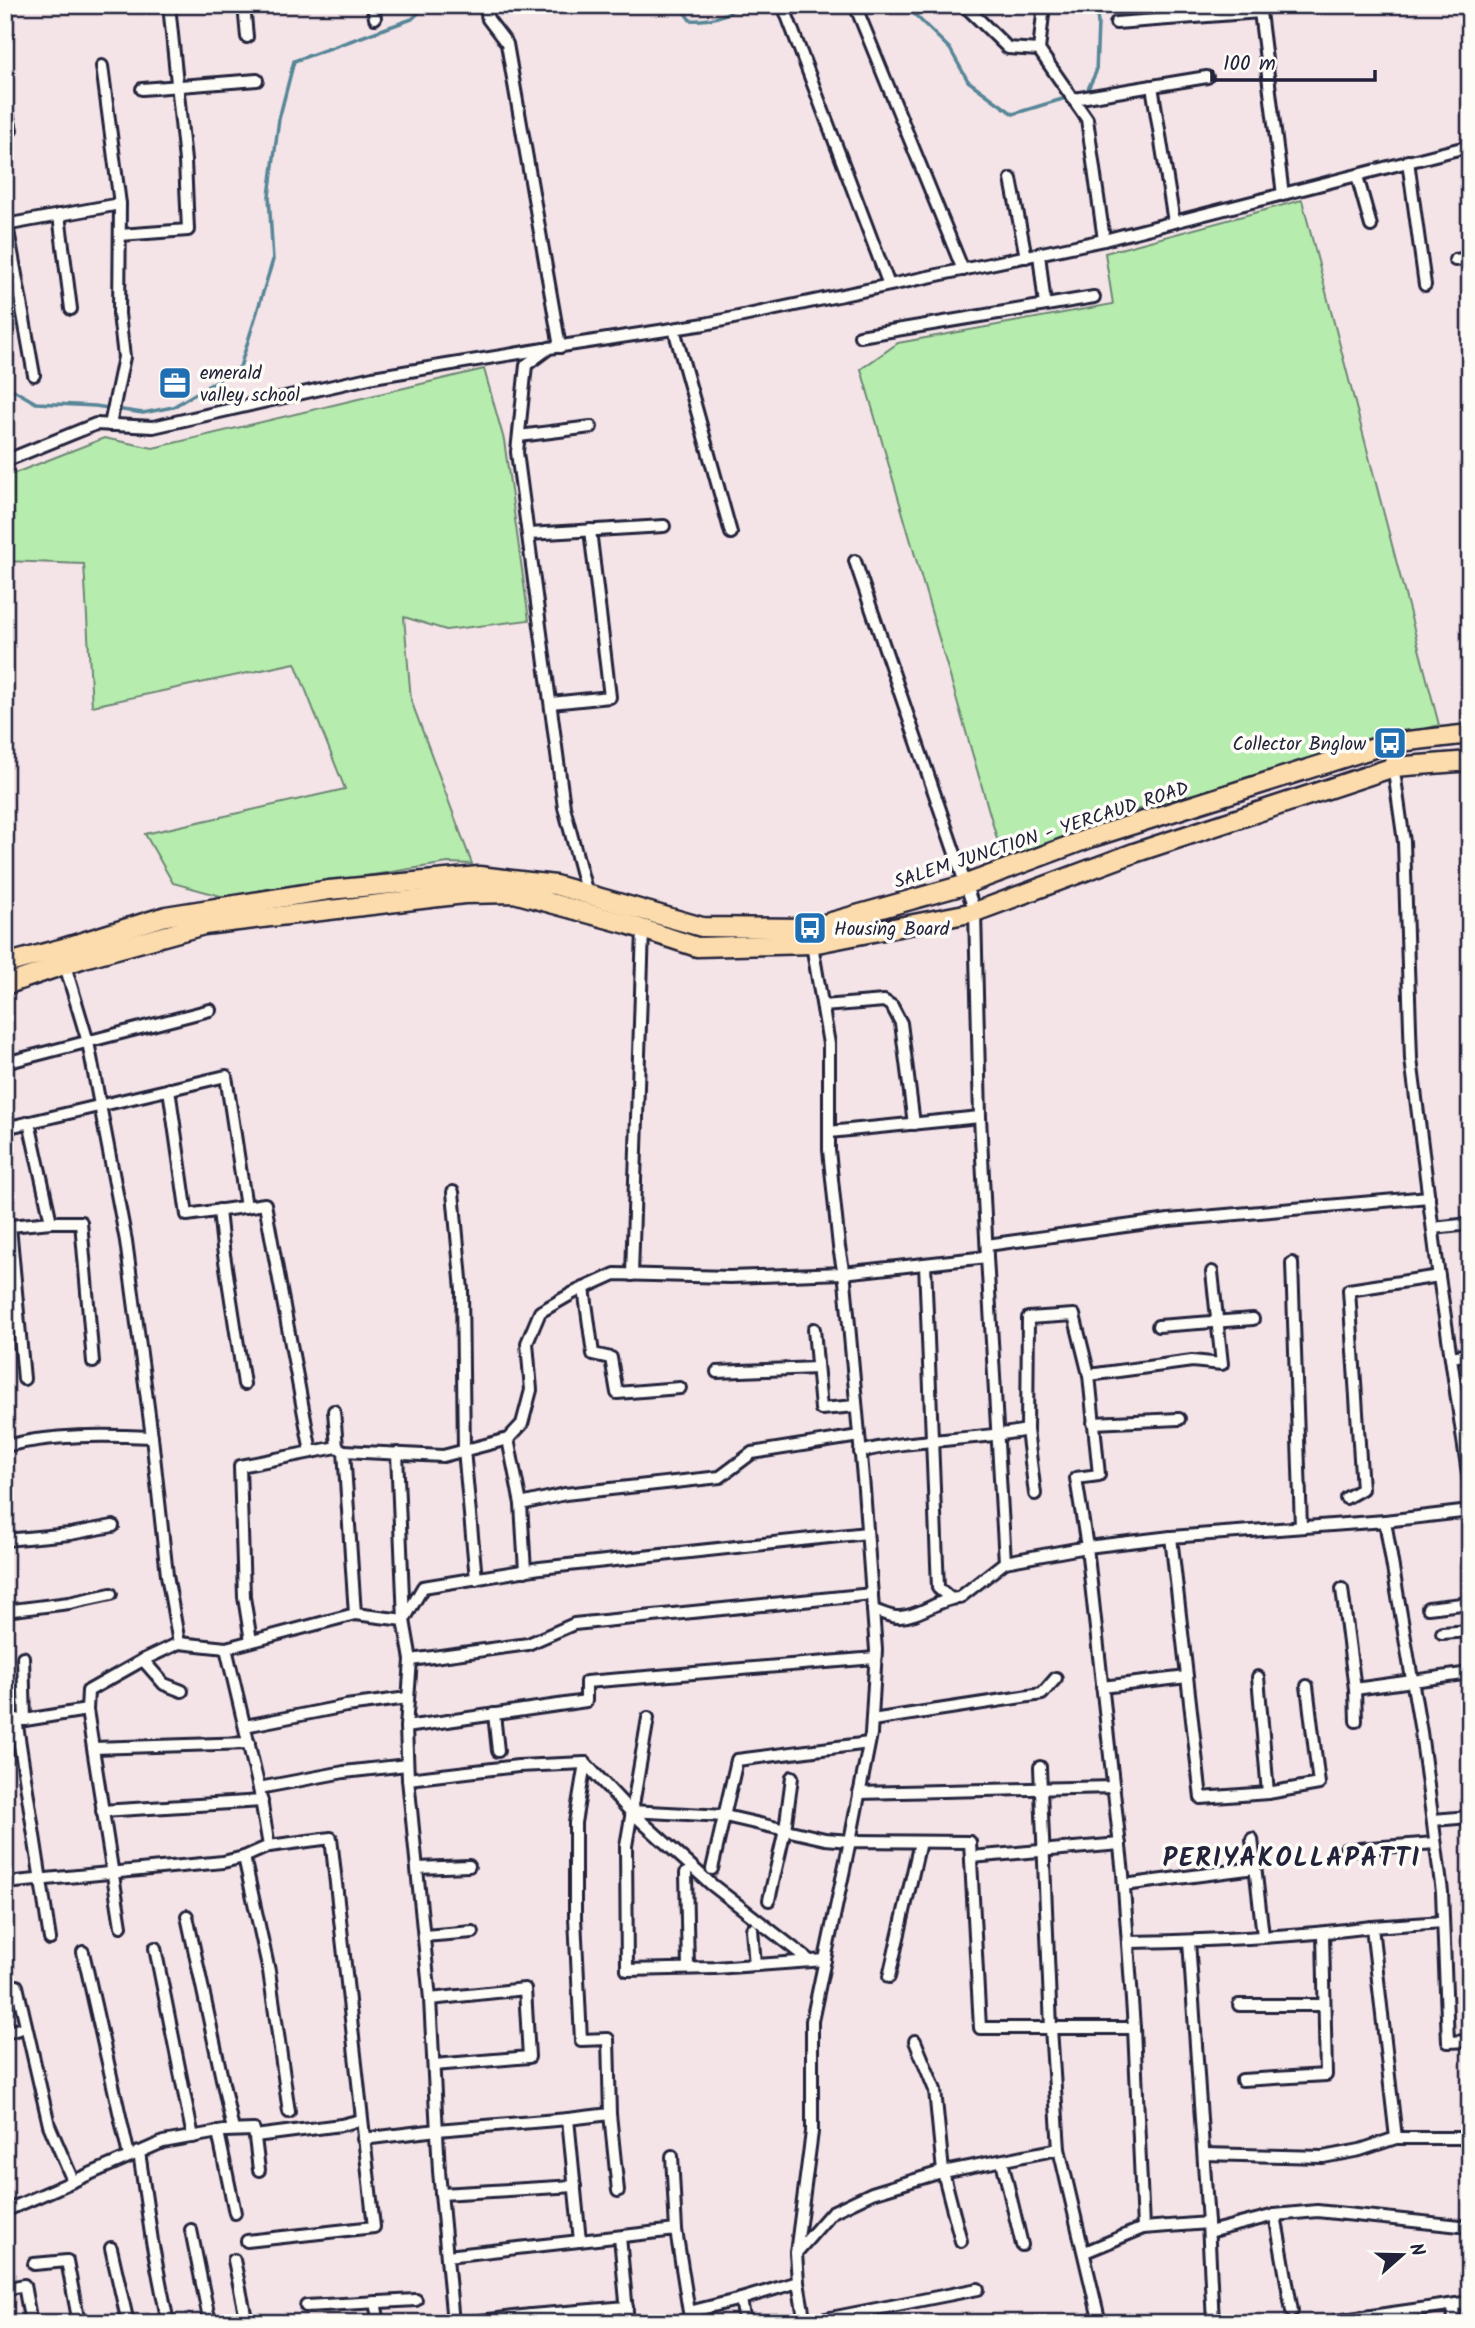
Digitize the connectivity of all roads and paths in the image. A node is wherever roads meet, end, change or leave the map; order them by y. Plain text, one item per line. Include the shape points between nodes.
1 (169, 5) edge
2 (244, 5) edge
3 (373, 5) edge
4 (485, 5) edge
5 (783, 5) edge
6 (855, 5) edge
7 (964, 5) edge
8 (1044, 5) edge
9 (1261, 8) edge
10 (375, 18) dead end
11 (1116, 23) dead end
12 (247, 37) dead end
13 (1039, 50) junction
14 (103, 66) dead end
15 (1207, 77) dead end
16 (257, 80) dead end
17 (1152, 86) junction
18 (177, 87) junction
19 (142, 89) dead end
20 (1074, 99) junction
21 (5, 105) edge
22 (11, 130) dead end
23 (1470, 146) edge
24 (1409, 161) junction
25 (1357, 176) junction
26 (1012, 179) dead end
27 (1283, 195) junction
28 (120, 204) junction
29 (59, 215) junction
30 (1174, 222) junction
31 (6, 225) edge
32 (1371, 226) dead end
33 (120, 235) junction
34 (1104, 240) junction
35 (1039, 254) junction
36 (1026, 257) junction
37 (1470, 258) edge
38 (1455, 260) dead end
39 (963, 270) junction
40 (889, 285) junction
41 (1425, 285) dead end
42 (1094, 297) dead end
43 (1045, 305) junction
44 (71, 309) dead end
45 (674, 329) junction
46 (860, 337) dead end
47 (554, 347) junction
48 (34, 375) dead end
49 (110, 425) junction
50 (591, 427) dead end
51 (519, 436) junction
52 (5, 461) edge
53 (664, 526) dead end
54 (590, 530) junction
55 (731, 533) dead end
56 (528, 534) junction
57 (855, 561) dead end
58 (551, 703) junction
59 (1470, 734) edge
60 (1390, 743) junction
61 (1470, 761) edge
62 (1394, 767) junction
63 (964, 886) junction
64 (587, 894) junction
65 (975, 912) junction
66 (643, 929) junction
67 (811, 936) junction
68 (63, 957) junction
69 (5, 964) edge
70 (5, 985) edge
71 (823, 1006) junction
72 (209, 1010) dead end
73 (88, 1041) junction
74 (5, 1063) edge
75 (169, 1089) junction
76 (101, 1105) junction
77 (980, 1118) junction
78 (29, 1122) junction
79 (914, 1124) junction
80 (5, 1128) edge
81 (829, 1132) junction
82 (453, 1192) dead end
83 (1429, 1197) junction
84 (246, 1207) junction
85 (219, 1210) junction
86 (51, 1222) junction
87 (1470, 1224) edge
88 (8, 1226) edge
89 (1433, 1228) junction
90 (987, 1245) junction
91 (987, 1257) junction
92 (1292, 1263) dead end
93 (925, 1264) junction
94 (1212, 1272) dead end
95 (843, 1273) junction
96 (632, 1275) junction
97 (1439, 1276) junction
98 (584, 1288) junction
99 (1253, 1319) dead end
100 (1217, 1321) junction
101 (1158, 1326) dead end
102 (814, 1329) dead end
103 (1470, 1354) edge
104 (1451, 1357) junction
105 (93, 1362) dead end
106 (817, 1368) junction
107 (717, 1372) dead end
108 (1088, 1375) junction
109 (24, 1379) dead end
110 (244, 1384) dead end
111 (680, 1388) dead end
112 (856, 1406) junction
113 (334, 1412) dead end
114 (1180, 1419) dead end
115 (1093, 1423) junction
116 (1027, 1430) junction
117 (859, 1436) junction
118 (998, 1436) junction
119 (152, 1437) junction
120 (508, 1439) junction
121 (932, 1442) junction
122 (5, 1446) edge
123 (341, 1449) junction
124 (464, 1450) junction
125 (311, 1452) junction
126 (860, 1452) junction
127 (397, 1453) junction
128 (1470, 1487) edge
129 (1035, 1494) dead end
130 (1346, 1498) dead end
131 (521, 1504) junction
132 (1470, 1511) edge
133 (1385, 1521) junction
134 (113, 1525) dead end
135 (1301, 1527) junction
136 (867, 1533) junction
137 (1171, 1537) junction
138 (5, 1540) edge
139 (1087, 1547) junction
140 (1005, 1562) junction
141 (526, 1571) junction
142 (476, 1578) junction
143 (1342, 1589) dead end
144 (111, 1594) dead end
145 (872, 1594) junction
146 (950, 1598) junction
147 (1470, 1603) edge
148 (1428, 1608) dead end
149 (873, 1610) junction
150 (5, 1611) edge
151 (355, 1614) junction
152 (404, 1620) junction
153 (1470, 1631) edge
154 (1442, 1633) dead end
155 (251, 1641) junction
156 (179, 1643) junction
157 (226, 1648) junction
158 (23, 1657) dead end
159 (876, 1658) junction
160 (143, 1660) junction
161 (411, 1660) junction
162 (1470, 1673) edge
163 (1187, 1677) junction
164 (1258, 1677) dead end
165 (1056, 1678) dead end
166 (1412, 1680) junction
167 (1307, 1686) dead end
168 (1102, 1687) junction
169 (1355, 1689) junction
170 (182, 1690) dead end
171 (408, 1698) junction
172 (87, 1710) junction
173 (494, 1714) junction
174 (648, 1718) dead end
175 (15, 1719) edge
176 (872, 1720) junction
177 (1356, 1721) dead end
178 (245, 1726) junction
179 (406, 1727) junction
180 (248, 1743) junction
181 (869, 1743) junction
182 (93, 1748) junction
183 (498, 1751) dead end
184 (584, 1763) junction
185 (407, 1765) junction
186 (1040, 1767) dead end
187 (792, 1777) dead end
188 (408, 1779) junction
189 (259, 1787) junction
190 (1114, 1787) junction
191 (1041, 1788) junction
192 (859, 1793) junction
193 (1268, 1793) junction
194 (262, 1801) junction
195 (102, 1811) junction
196 (630, 1811) junction
197 (724, 1816) junction
198 (1470, 1817) edge
199 (1433, 1820) junction
200 (785, 1830) junction
201 (1252, 1839) dead end
202 (850, 1841) junction
203 (920, 1842) junction
204 (1435, 1843) junction
205 (1120, 1844) junction
206 (269, 1846) junction
207 (1045, 1850) junction
208 (1345, 1850) dead end
209 (244, 1857) junction
210 (971, 1857) junction
211 (469, 1866) dead end
212 (417, 1868) junction
213 (1255, 1868) junction
214 (712, 1869) dead end
215 (113, 1872) junction
216 (686, 1873) dead end
217 (41, 1879) junction
218 (5, 1883) edge
219 (1124, 1885) junction
220 (769, 1900) dead end
221 (187, 1916) dead end
222 (1443, 1922) junction
223 (121, 1926) dead end
224 (1371, 1927) junction
225 (752, 1929) dead end
226 (473, 1932) dead end
227 (1323, 1933) junction
228 (424, 1936) junction
229 (1263, 1936) junction
230 (50, 1939) dead end
231 (1189, 1941) junction
232 (1128, 1942) junction
233 (155, 1948) dead end
234 (83, 1952) dead end
235 (825, 1959) junction
236 (810, 1961) junction
237 (754, 1965) junction
238 (688, 1968) junction
239 (889, 1977) dead end
240 (17, 1986) dead end
241 (429, 1998) junction
242 (1239, 2005) dead end
243 (1324, 2005) junction
244 (26, 2027) junction
245 (1051, 2028) junction
246 (1133, 2028) junction
247 (5, 2033) edge
248 (915, 2041) dead end
249 (1470, 2041) edge
250 (434, 2065) junction
251 (1242, 2080) dead end
252 (289, 2112) dead end
253 (610, 2114) junction
254 (568, 2119) junction
255 (361, 2120) junction
256 (233, 2130) junction
257 (438, 2130) junction
258 (218, 2133) junction
259 (255, 2136) junction
260 (193, 2137) junction
261 (1396, 2138) junction
262 (1470, 2138) edge
263 (363, 2139) junction
264 (1059, 2149) junction
265 (134, 2154) junction
266 (1204, 2154) junction
267 (672, 2156) dead end
268 (1002, 2161) junction
269 (259, 2170) dead end
270 (943, 2172) junction
271 (73, 2180) junction
272 (575, 2186) junction
273 (618, 2192) dead end
274 (441, 2194) junction
275 (5, 2211) edge
276 (235, 2213) dead end
277 (1275, 2216) junction
278 (1470, 2227) edge
279 (1143, 2228) junction
280 (1209, 2228) junction
281 (191, 2230) dead end
282 (676, 2230) junction
283 (620, 2236) junction
284 (247, 2241) dead end
285 (580, 2241) junction
286 (961, 2241) dead end
287 (1021, 2245) dead end
288 (111, 2248) dead end
289 (1085, 2252) junction
290 (796, 2253) junction
291 (447, 2256) junction
292 (234, 2260) dead end
293 (34, 2264) dead end
294 (798, 2282) junction
295 (5, 2289) edge
296 (978, 2289) dead end
297 (741, 2299) junction
298 (416, 2300) dead end
299 (375, 2302) junction
300 (1470, 2302) edge
301 (1453, 2305) junction
302 (306, 2306) dead end
303 (627, 2307) junction
304 (1292, 2311) dead end
305 (689, 2312) junction
306 (1389, 2318) edge
307 (532, 2319) edge
308 (682, 2322) edge
309 (30, 2323) edge
310 (79, 2323) edge
311 (128, 2323) edge
312 (168, 2323) edge
313 (210, 2323) edge
314 (247, 2323) edge
315 (379, 2323) edge
316 (453, 2323) edge
317 (463, 2323) edge
318 (628, 2323) edge
319 (745, 2323) edge
320 (805, 2323) edge
321 (1100, 2323) edge
322 (1213, 2323) edge
323 (1334, 2323) edge
324 (1454, 2323) edge

1 - 18 street
2 - 12 street
3 - 10 street
4 - 47 street via 488,19 507,44
5 - 40 street
6 - 39 street
7 - 13 street via 1008,48
8 - 13 street
9 - 11 street
9 - 27 street
13 - 20 street
14 - 28 street
15 - 17 street
16 - 18 street
17 - 20 street
17 - 30 street
18 - 19 street
18 - 33 street via 188,230
20 - 34 street via 1087,119
21 - 22 street
23 - 24 street
24 - 25 street
24 - 41 street
25 - 27 street
25 - 32 street
26 - 36 street
27 - 30 street
28 - 29 street
28 - 33 street
29 - 31 street
29 - 44 street
30 - 34 street
31 - 48 street
33 - 49 street via 119,313 124,357
34 - 35 street
35 - 36 street
35 - 43 street
36 - 39 street
37 - 38 street
39 - 40 street
40 - 45 street
42 - 43 street
43 - 46 street
45 - 47 street
45 - 55 street
47 - 49 street via 373,377 153,427
47 - 51 street via 526,365
49 - 52 street via 96,424
50 - 51 street
51 - 56 street
53 - 54 street
54 - 56 street
54 - 58 street via 610,697
56 - 58 street
57 - 63 street
58 - 64 street via 564,807
59 - 60 main road, SALEM JUNCTION - YERCAUD ROAD
60 - 62 street
60 - 63 main road, SALEM JUNCTION - YERCAUD ROAD via 1090,838
61 - 62 main road
62 - 65 main road
62 - 83 street via 1404,842 1411,1059
63 - 65 street
63 - 67 main road, SALEM JUNCTION - YERCAUD ROAD
64 - 67 main road, SALEM JUNCTION - YERCAUD ROAD via 702,927
64 - 68 main road, SALEM JUNCTION - YERCAUD ROAD via 479,876 329,890 166,916
65 - 67 main road
65 - 77 street
66 - 67 main road via 697,947
66 - 68 main road via 514,893 464,894 204,925
66 - 96 street
67 - 71 street
68 - 69 main road, SALEM JUNCTION - YERCAUD ROAD
68 - 70 main road
68 - 73 street
71 - 79 street via 884,1001 892,1006 901,1023
71 - 81 street via 829,1044
72 - 73 street
73 - 74 street
73 - 76 street
75 - 76 street
75 - 84 street via 226,1076
75 - 85 street via 187,1215
76 - 78 street
76 - 119 street via 127,1241
77 - 79 street
77 - 90 street
78 - 80 street
78 - 86 street
79 - 81 street
81 - 95 street
82 - 124 street via 462,1290
83 - 89 street
83 - 90 street via 1169,1220
84 - 85 street
84 - 125 street via 265,1204
85 - 110 street
86 - 88 street
86 - 105 street via 81,1222
87 - 89 street
88 - 109 street
89 - 97 street
90 - 91 street
91 - 93 street
91 - 118 street
92 - 135 street
93 - 95 street
93 - 121 street
94 - 100 street
95 - 96 street
95 - 112 street
96 - 98 street via 615,1274
97 - 104 street
97 - 130 street via 1349,1290 1362,1489
98 - 111 street via 593,1354 611,1359 618,1393
98 - 120 street via 540,1312 527,1343 531,1390 522,1424
99 - 100 street
100 - 101 street
100 - 108 street via 1222,1364 1192,1361
102 - 106 street
103 - 104 street
104 - 128 street
106 - 107 street
106 - 112 street via 821,1409
108 - 115 street
108 - 116 street via 1074,1315 1028,1318
112 - 117 street
113 - 123 street
114 - 115 street
115 - 139 street via 1099,1475 1076,1478
116 - 118 street
116 - 129 street
117 - 126 street
117 - 131 street via 752,1453 720,1477 565,1494
118 - 121 street
118 - 140 street
119 - 122 street via 38,1438
119 - 156 street
120 - 124 street
120 - 131 street
121 - 126 street
121 - 146 street via 938,1588
123 - 125 street
123 - 127 street
123 - 151 street
124 - 127 street via 443,1455
124 - 142 street
125 - 155 street via 240,1466 244,1597
126 - 136 street
127 - 152 street
131 - 141 street
132 - 133 street
133 - 135 street
133 - 166 street
134 - 138 street
135 - 137 street
136 - 141 street
136 - 145 street
137 - 139 street
137 - 163 street
139 - 140 street
139 - 168 street
140 - 146 street via 959,1598
141 - 142 street
142 - 152 street via 423,1587
143 - 169 street
144 - 150 street
145 - 149 street
145 - 161 street via 574,1625 528,1644
146 - 149 street via 900,1618
147 - 148 street
149 - 159 street
151 - 152 street
151 - 155 street
152 - 161 street
153 - 154 street
155 - 157 street
156 - 157 street
156 - 160 street
157 - 178 street
158 - 175 street
159 - 173 street via 586,1682 586,1701
159 - 176 street
160 - 170 street via 164,1684
160 - 172 street via 88,1691
161 - 171 street
162 - 166 street
163 - 168 street
163 - 193 street via 1201,1798
164 - 193 street
165 - 176 street via 1042,1694
166 - 169 street
166 - 199 street
167 - 193 street via 1319,1784
168 - 190 street
169 - 177 street
171 - 178 street
171 - 179 street
172 - 175 street
172 - 182 street
173 - 179 street
173 - 183 street
174 - 196 street
175 - 217 street
176 - 181 street
178 - 180 street
179 - 185 street
180 - 182 street
180 - 189 street
181 - 192 street
181 - 197 street via 737,1760
182 - 195 street
184 - 188 street
184 - 196 street
184 - 253 street via 575,1823 581,2040 608,2039
185 - 188 street
185 - 189 street
186 - 191 street
187 - 200 street
188 - 212 street
189 - 194 street
190 - 191 street
190 - 205 street
191 - 192 street
191 - 207 street
192 - 202 street
194 - 195 street
194 - 206 street
195 - 215 street
196 - 197 street
196 - 236 street via 711,1884
196 - 238 street via 627,1970
197 - 200 street
197 - 214 street
198 - 199 street
199 - 204 street
200 - 202 street
200 - 220 street
201 - 213 street
202 - 203 street
202 - 235 street
203 - 210 street via 970,1842
203 - 239 street
204 - 208 street
204 - 222 street
205 - 207 street
205 - 219 street
206 - 209 street
206 - 255 street via 331,1838
207 - 210 street
207 - 245 street
209 - 215 street
209 - 252 street via 269,1971
210 - 245 street via 980,2028
211 - 212 street
212 - 228 street
213 - 219 street
213 - 229 street
215 - 217 street
215 - 223 street
216 - 238 street
217 - 218 street
217 - 230 street
219 - 232 street
221 - 256 street
222 - 224 street
222 - 249 street via 1448,2042
224 - 227 street
224 - 261 street
225 - 237 street
226 - 228 street
227 - 229 street
227 - 243 street
228 - 241 street
229 - 231 street
231 - 232 street
231 - 266 street
232 - 246 street
233 - 260 street
234 - 265 street
235 - 236 street
235 - 290 street via 812,2021 812,2132
236 - 237 street
237 - 238 street
240 - 244 street
241 - 250 street
241 - 250 street via 525,1989 529,2057
242 - 243 street
243 - 251 street via 1326,2076
244 - 247 street
244 - 271 street via 49,2125
245 - 246 street
245 - 264 street
246 - 279 street
248 - 270 street via 935,2090
250 - 257 street
253 - 254 street
253 - 273 street
254 - 257 street
254 - 272 street
255 - 259 street
255 - 263 street
256 - 258 street
256 - 259 street via 254,2130
257 - 263 street
257 - 274 street
258 - 260 street
258 - 276 street
259 - 269 street
260 - 265 street via 163,2142
261 - 262 street
261 - 266 street via 1324,2157
263 - 284 street via 374,2227
264 - 268 street
264 - 289 street
265 - 271 street
265 - 312 street
266 - 280 street
267 - 282 street
268 - 270 street
268 - 287 street
270 - 286 street
270 - 290 street via 872,2193 832,2212
271 - 275 street
272 - 274 street
272 - 285 street
274 - 291 street
277 - 278 street via 1317,2211
277 - 280 street
277 - 304 street
279 - 280 street
279 - 289 street
280 - 322 street
281 - 313 street
282 - 283 street
282 - 305 street
283 - 285 street
283 - 303 street
285 - 291 street
288 - 311 street
289 - 321 street
290 - 294 street
291 - 316 street
292 - 314 street
293 - 310 street via 67,2261
294 - 297 street
294 - 320 street
295 - 309 street via 24,2285
296 - 320 street
297 - 305 street
297 - 319 street
298 - 299 street
299 - 302 street
299 - 315 street
300 - 301 street
301 - 306 street
301 - 324 street
303 - 307 street
303 - 318 street
305 - 308 street
306 - 323 street
307 - 317 street

